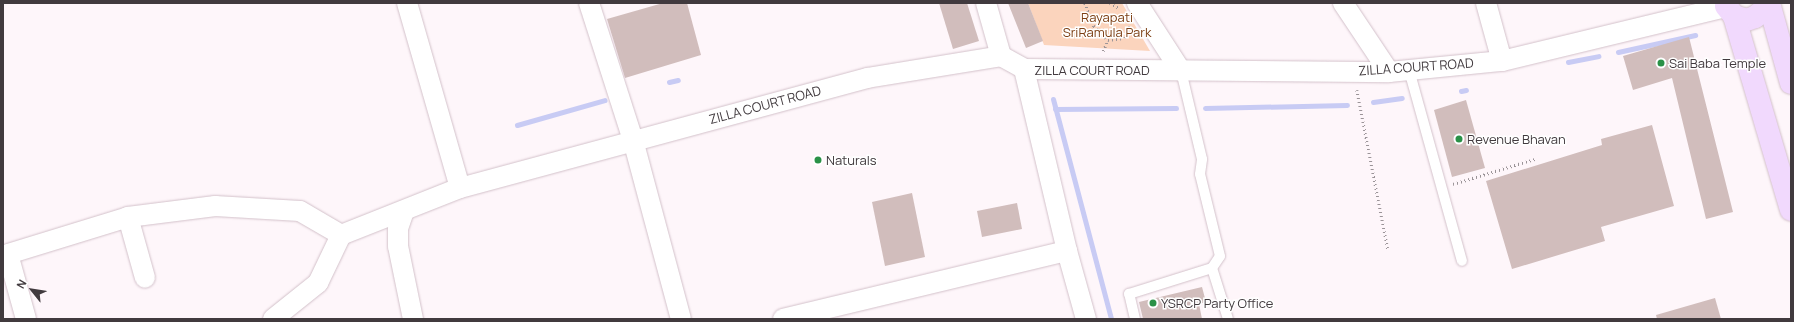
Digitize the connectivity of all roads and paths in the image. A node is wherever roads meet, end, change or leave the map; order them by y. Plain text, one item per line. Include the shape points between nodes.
1 (407, 3) edge
2 (589, 3) edge
3 (986, 3) edge
4 (1086, 3) edge
5 (1110, 3) edge
6 (1343, 3) edge
7 (1486, 3) edge
8 (1768, 3) edge
9 (1729, 9) edge
10 (1130, 12) edge
11 (1001, 56) junction
12 (1502, 61) junction
13 (1024, 69) junction
14 (1409, 70) junction
15 (1181, 71) junction
16 (1354, 72) junction
17 (1389, 72) junction
18 (1791, 83) edge
19 (633, 140) junction
20 (1535, 159) dead end
21 (460, 188) junction
22 (1441, 188) junction
23 (1791, 210) edge
24 (404, 211) junction
25 (128, 217) junction
26 (341, 234) junction
27 (1388, 249) dead end
28 (1067, 251) junction
29 (1462, 261) dead end
30 (1212, 268) junction
31 (145, 278) dead end
32 (26, 319) edge
33 (273, 319) edge
34 (412, 319) edge
35 (680, 319) edge
36 (783, 319) edge
37 (1086, 319) edge
38 (1135, 319) edge
39 (1228, 319) edge

1 - 21 street
2 - 19 street
3 - 11 street
4 - 10 path via 1094,26 1108,40 1124,38 1130,26
5 - 10 path
6 - 17 street
7 - 12 street
8 - 9 main road via 1755,17 1746,20
8 - 18 main road
9 - 12 street, ZILLA COURT ROAD
9 - 23 main road
10 - 15 street
11 - 13 street, ZILLA COURT ROAD
11 - 19 street, ZILLA COURT ROAD via 867,78
12 - 14 street, ZILLA COURT ROAD
13 - 15 street, ZILLA COURT ROAD
13 - 28 street
14 - 17 street, ZILLA COURT ROAD
14 - 22 lane
15 - 16 street, ZILLA COURT ROAD
15 - 30 lane via 1202,159 1200,174 1220,256
16 - 17 street, ZILLA COURT ROAD
16 - 27 path
19 - 21 street, ZILLA COURT ROAD
19 - 35 street
20 - 22 path
21 - 24 street, ZILLA COURT ROAD
22 - 29 lane
24 - 26 street, ZILLA COURT ROAD
24 - 34 street via 398,228 398,246
25 - 26 street via 215,206 300,211
25 - 31 street
25 - 32 street via 8,254
26 - 33 street via 318,283
28 - 36 street
28 - 37 street
30 - 38 lane via 1129,294
30 - 39 lane

